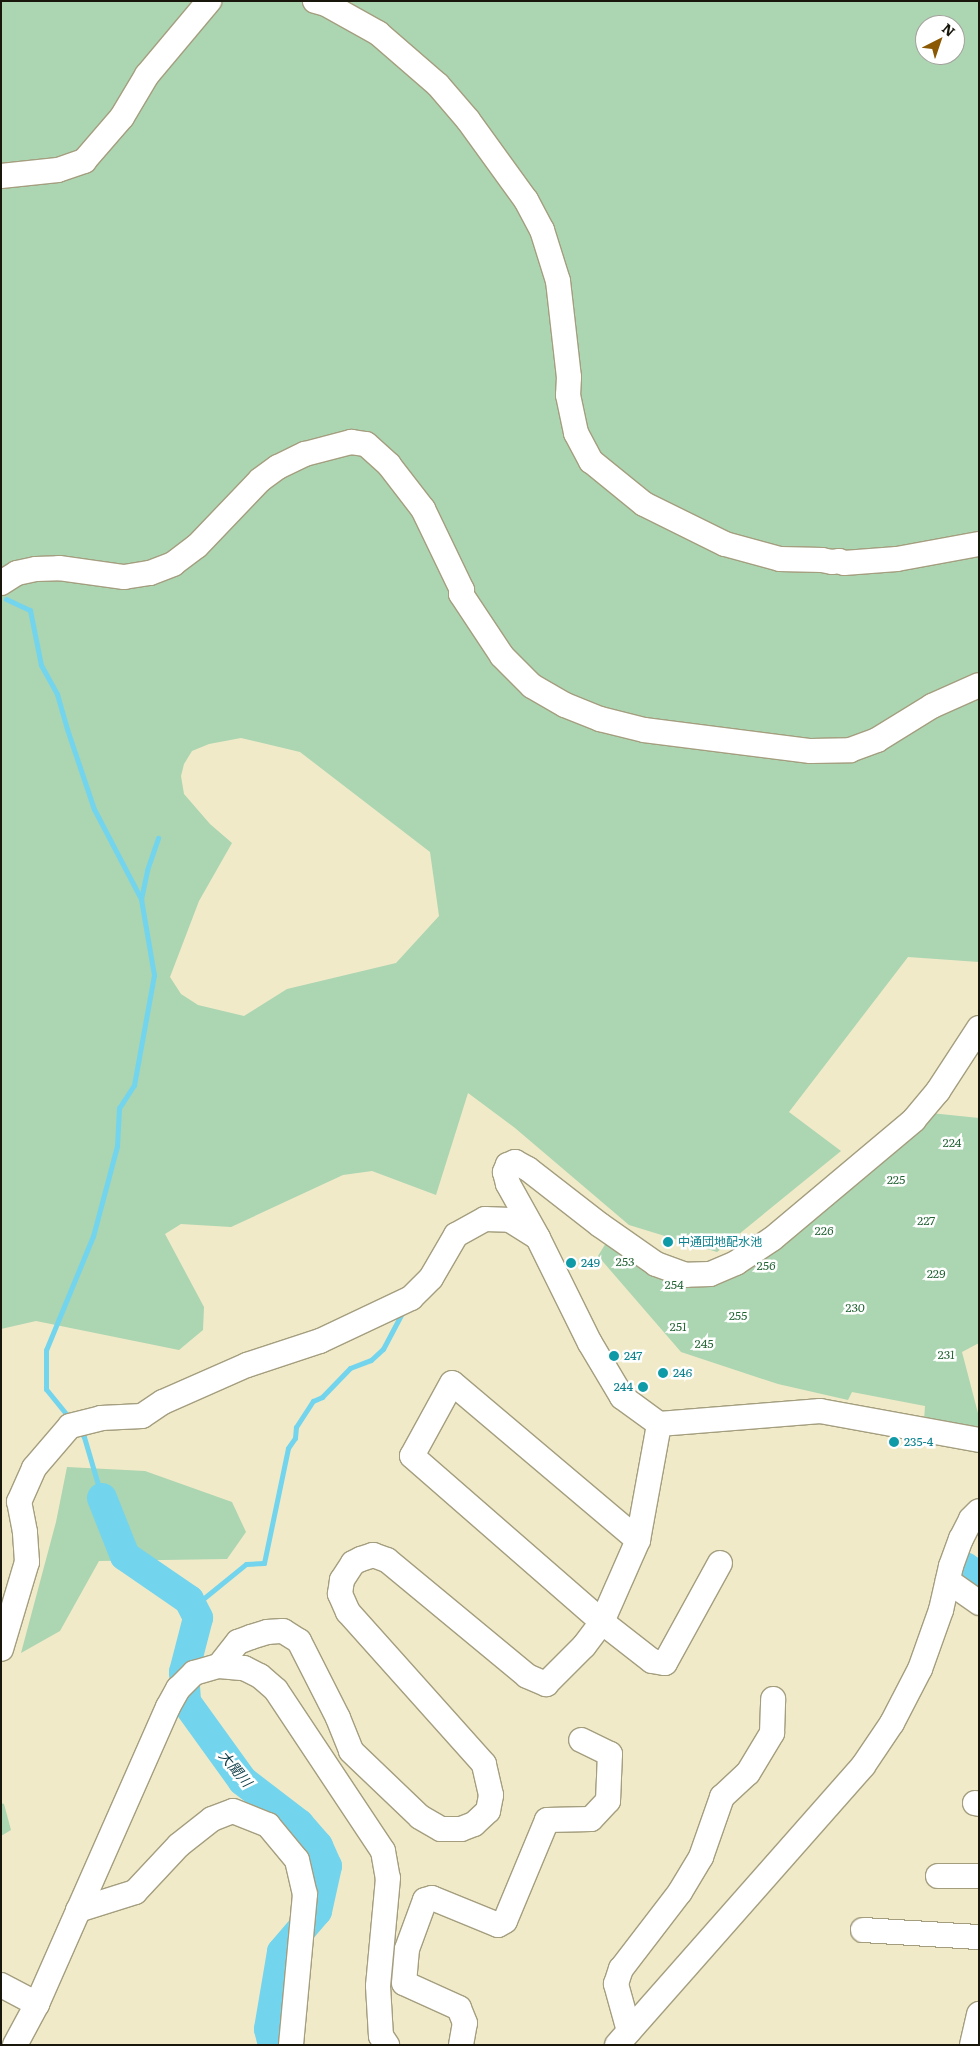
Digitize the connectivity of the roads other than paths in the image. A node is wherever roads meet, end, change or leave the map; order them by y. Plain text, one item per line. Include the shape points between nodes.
1 (209, 1) edge
2 (315, 1) edge
3 (1, 176) edge
4 (979, 544) edge
5 (1, 583) edge
6 (979, 685) edge
7 (979, 1028) edge
8 (538, 1238) junction
9 (659, 1424) junction
10 (979, 1440) edge
11 (979, 1511) edge
12 (638, 1540) junction
13 (720, 1563) dead end
14 (948, 1580) junction
15 (979, 1603) edge
16 (602, 1622) junction
17 (1, 1649) edge
18 (219, 1666) junction
19 (773, 1699) dead end
20 (581, 1740) dead end
21 (938, 1876) dead end
22 (979, 1876) edge
23 (78, 1910) junction
24 (863, 1930) dead end
25 (979, 1937) edge
26 (1, 1985) edge
27 (37, 2004) junction
28 (979, 2014) edge
29 (623, 2038) edge
30 (15, 2045) edge
31 (291, 2045) edge
32 (387, 2045) edge
33 (461, 2045) edge
34 (972, 2045) edge

1 - 3 street via 152,68 122,117 84,161 58,170
2 - 4 street via 378,33 438,85 468,120 526,200 542,230 558,280 569,377 568,395 576,433 591,461 644,504 725,544 780,559 844,562 897,559
5 - 6 street via 17,573 36,569 59,568 124,577 150,573 173,564 197,546 260,480 278,467 305,454 351,442 366,444 389,465 423,509 462,590 461,594 502,656 532,686 600,719 654,731 811,751 850,750 877,740 932,706
7 - 8 street via 938,1091 914,1120 772,1239 736,1263 710,1274 686,1275 656,1264 528,1169 515,1162 508,1164 505,1172 508,1184
8 - 9 street via 590,1343 622,1397
8 - 17 street via 510,1220 485,1219 456,1235 431,1278 410,1298 320,1341 247,1365 163,1402 142,1416 101,1418 70,1426 34,1468 19,1502 28,1562
9 - 10 street via 820,1411 892,1423 937,1437
9 - 12 street
11 - 14 street via 961,1539
12 - 16 street
12 - 16 street via 452,1383 412,1456
13 - 16 street via 665,1663 652,1661
14 - 15 street
14 - 29 street via 920,1669 892,1722 863,1766
16 - 18 street via 584,1646 546,1684 527,1676 387,1560 373,1555 353,1563 347,1570 340,1594 348,1612 484,1764 492,1795 488,1811 474,1824 461,1829 441,1829 420,1817 351,1751 299,1641 283,1631 251,1637 238,1642
18 - 23 street via 186,1681 153,1737
18 - 32 street via 244,1668 276,1690 383,1851 388,1878 378,1986 382,2036
19 - 29 street via 772,1733 748,1773 722,1797 701,1857 680,1892 621,1969 616,1984
20 - 33 street via 610,1754 608,1801 591,1819 547,1820 505,1921 498,1925 432,1898 425,1900 407,1949 404,1983 459,2008 465,2023
21 - 22 street
23 - 27 street
23 - 31 street via 135,1892 179,1845 212,1819 233,1811 268,1825 297,1860 305,1894
24 - 25 street
26 - 27 street
27 - 30 street
28 - 34 street

